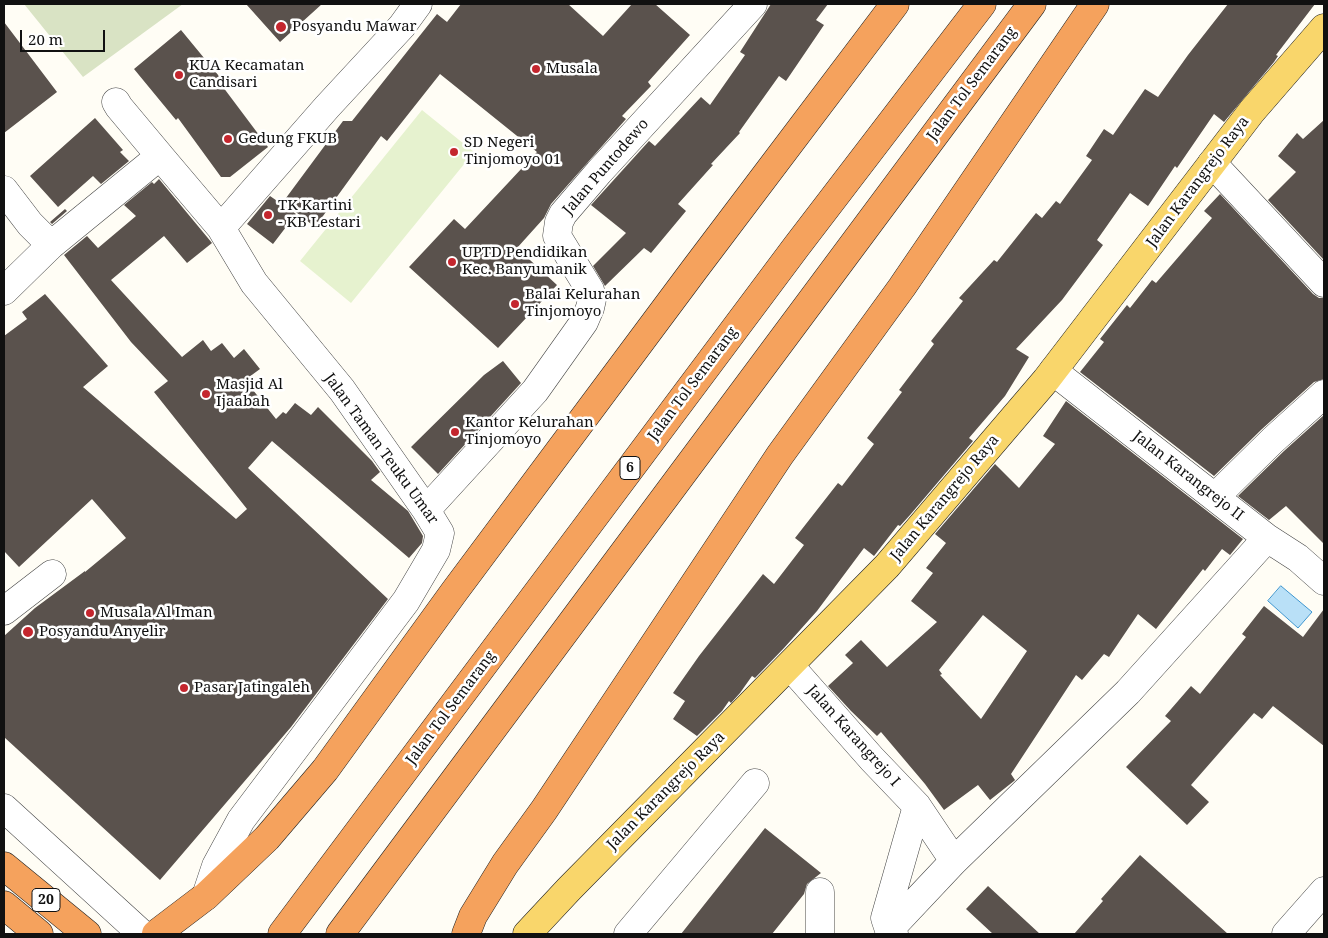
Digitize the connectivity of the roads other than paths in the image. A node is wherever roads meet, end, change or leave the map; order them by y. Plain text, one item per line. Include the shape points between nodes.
1 (418, 4) edge
2 (753, 4) edge
3 (895, 4) edge
4 (982, 4) edge
5 (1032, 4) edge
6 (1095, 4) edge
7 (1324, 28) edge
8 (116, 102) dead end
9 (160, 156) junction
10 (1212, 163) junction
11 (4, 190) edge
12 (221, 228) junction
13 (51, 245) junction
14 (1324, 283) edge
15 (4, 291) edge
16 (1053, 371) junction
17 (1324, 394) edge
18 (1215, 497) junction
19 (426, 510) junction
20 (1267, 538) junction
21 (52, 574) dead end
22 (1324, 581) edge
23 (4, 611) edge
24 (790, 666) junction
25 (755, 783) dead end
26 (917, 806) junction
27 (4, 808) edge
28 (954, 860) junction
29 (4, 866) edge
30 (1324, 891) edge
31 (820, 892) dead end
32 (206, 896) junction
33 (4, 905) edge
34 (892, 932) edge
35 (39, 934) edge
36 (87, 934) edge
37 (142, 934) edge
38 (156, 934) edge
39 (282, 934) edge
40 (340, 934) edge
41 (466, 934) edge
42 (528, 934) edge
43 (628, 934) edge
44 (820, 934) edge
45 (1286, 934) edge

1 - 12 street via 402,26
2 - 19 street, Jalan Puntodewo via 563,214 557,236 590,290 592,299 584,322 535,391
3 - 32 highway via 454,592 325,770 267,838
4 - 39 highway, Jalan Tol Semarang / 6 via 796,246
5 - 40 highway, Jalan Tol Semarang
6 - 41 highway via 902,287 780,455 506,864 473,916
7 - 10 main road, Jalan Karangrejo Raya
8 - 9 street, Jalan Taman Teuku Umar
9 - 12 street, Jalan Taman Teuku Umar
9 - 13 street
10 - 14 street
10 - 16 main road, Jalan Karangrejo Raya
11 - 13 street
12 - 19 street, Jalan Taman Teuku Umar via 254,283 342,390
13 - 15 street
16 - 18 street, Jalan Karangrejo II
16 - 24 main road, Jalan Karangrejo Raya via 887,566
17 - 18 street
18 - 20 street, Jalan Karangrejo II
19 - 32 street, Jalan Taman Teuku Umar via 440,533 436,550 406,601 241,820 216,866
20 - 22 street, Jalan Karangrejo II via 1298,558
20 - 28 street via 1128,692
21 - 23 street
24 - 26 street, Jalan Karangrejo I
24 - 42 main road, Jalan Karangrejo Raya
25 - 43 street
26 - 28 street, Jalan Karangrejo I
26 - 34 street via 885,918
27 - 37 street
28 - 34 street
29 - 36 highway, 20
30 - 45 street
31 - 44 street
32 - 38 highway
33 - 35 highway, 20

